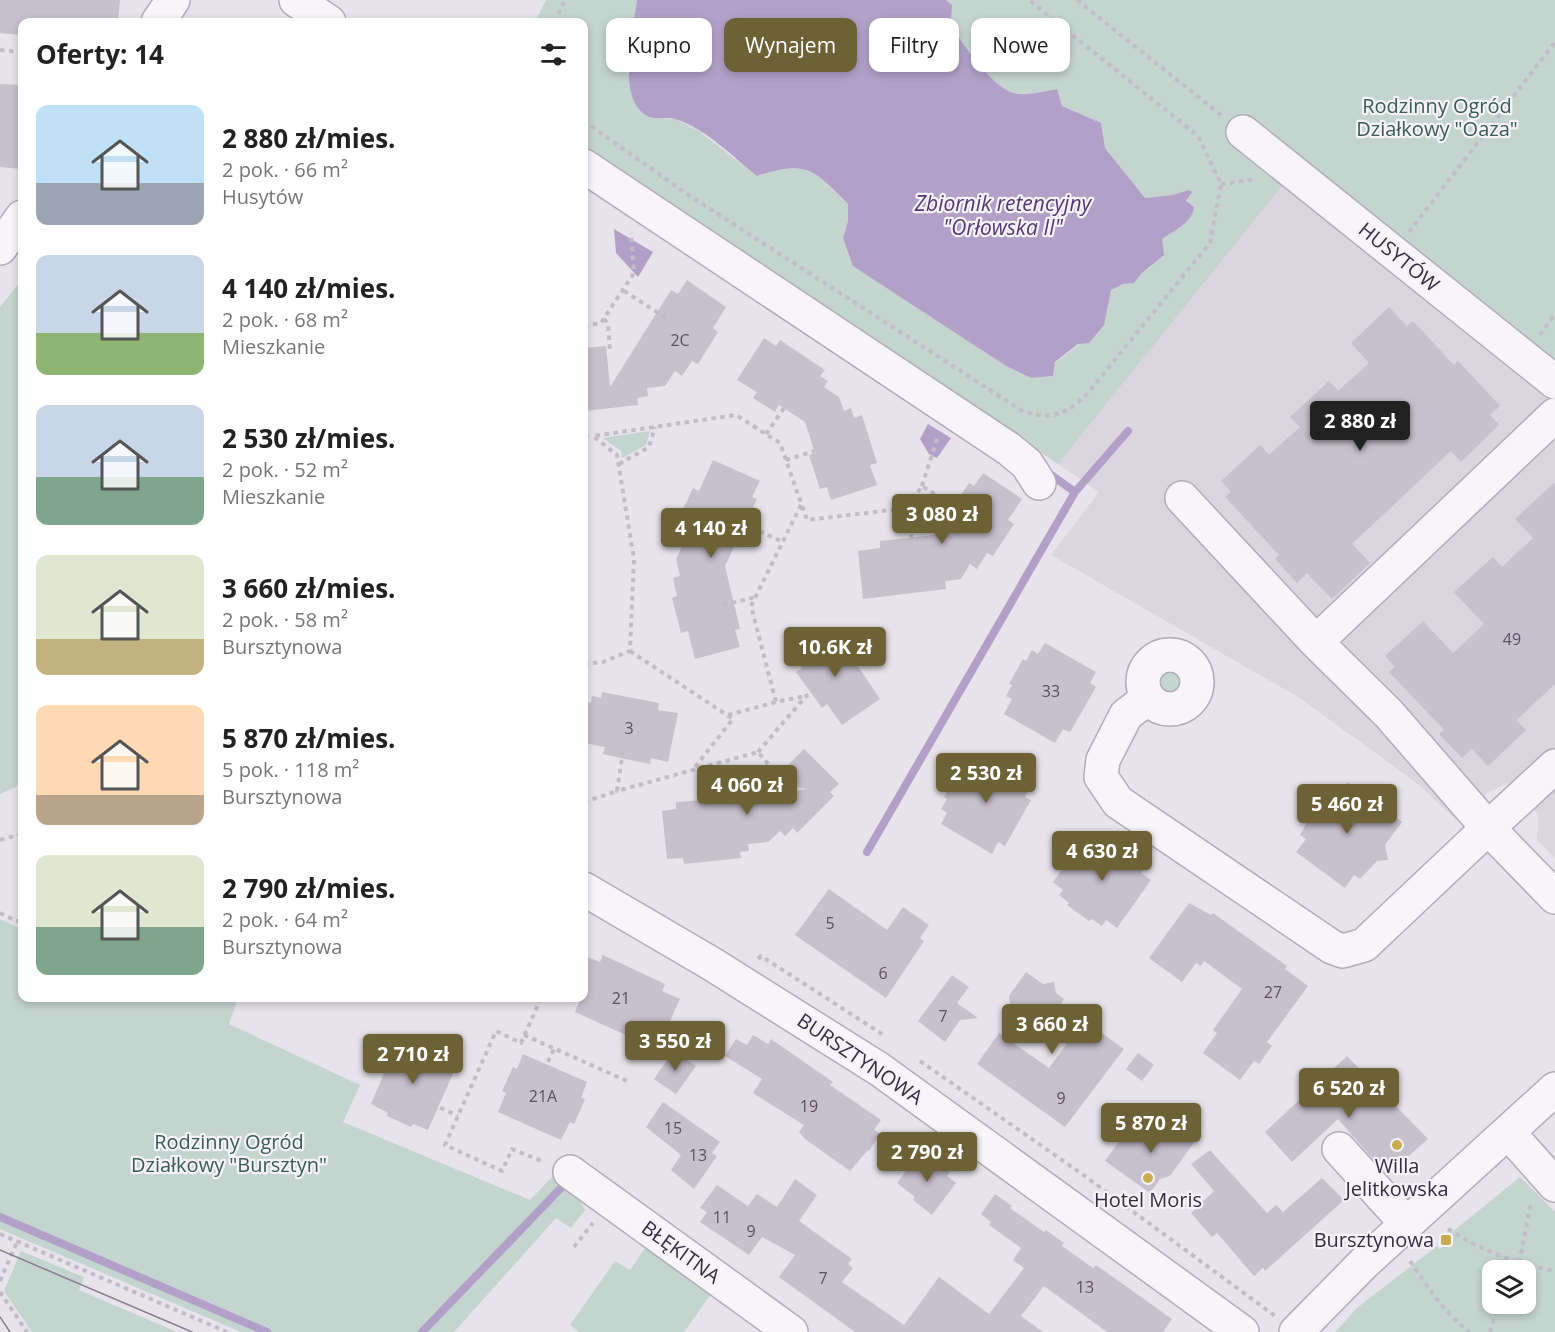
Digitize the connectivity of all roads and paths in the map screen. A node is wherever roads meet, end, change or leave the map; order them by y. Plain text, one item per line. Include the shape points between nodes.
1 (297, 0) edge
2 (565, 0) edge
3 (1029, 0) edge
4 (1077, 0) edge
5 (323, 18) edge
6 (556, 18) edge
7 (1555, 42) edge
8 (0, 50) edge
9 (18, 52) edge
10 (588, 124) edge
11 (1243, 132) joint
12 (588, 169) edge
13 (18, 223) edge
14 (632, 239) dead end
15 (1402, 240) dead end
16 (0, 248) edge
17 (624, 291) junction
18 (1555, 313) edge
19 (604, 319) junction
20 (668, 319) dead end
21 (588, 325) edge
22 (1538, 336) dead end
23 (610, 353) dead end
24 (1555, 382) edge
25 (784, 408) dead end
26 (1555, 415) edge
27 (655, 427) junction
28 (940, 431) dead end
29 (766, 434) junction
30 (588, 435) edge
31 (593, 436) junction
32 (814, 451) dead end
33 (786, 460) junction
34 (619, 464) junction
35 (1039, 483) dead end
36 (922, 486) junction
37 (1182, 498) dead end
38 (801, 504) junction
39 (908, 508) junction
40 (962, 512) dead end
41 (735, 520) dead end
42 (783, 542) junction
43 (912, 544) dead end
44 (756, 597) junction
45 (723, 605) dead end
46 (1316, 642) junction
47 (630, 651) junction
48 (588, 664) edge
49 (816, 689) dead end
50 (806, 696) junction
51 (1147, 699) dead end
52 (776, 702) junction
53 (727, 715) junction
54 (623, 751) dead end
55 (758, 752) junction
56 (706, 765) junction
57 (1555, 766) edge
58 (694, 768) junction
59 (778, 775) dead end
60 (617, 791) junction
61 (588, 801) edge
62 (709, 811) dead end
63 (1488, 828) junction
64 (18, 835) edge
65 (0, 840) edge
66 (588, 891) edge
67 (1555, 897) edge
68 (0, 913) edge
69 (18, 921) edge
70 (539, 1002) edge
71 (524, 1035) junction
72 (554, 1049) junction
73 (544, 1070) dead end
74 (627, 1081) dead end
75 (1555, 1089) edge
76 (432, 1104) dead end
77 (458, 1116) junction
78 (1508, 1132) junction
79 (1339, 1149) dead end
80 (570, 1172) joint
81 (1547, 1176) edge
82 (1406, 1223) junction
83 (1448, 1228) dead end
84 (0, 1234) edge
85 (17, 1242) junction
86 (1508, 1260) edge
87 (1519, 1260) edge
88 (1410, 1261) dead end
89 (1536, 1267) edge
90 (1555, 1271) edge
91 (0, 1281) edge
92 (0, 1292) edge
93 (1495, 1314) edge
94 (27, 1332) edge
95 (227, 1332) edge
96 (791, 1332) edge
97 (1242, 1332) edge
98 (1296, 1332) edge
99 (1469, 1332) edge
100 (1490, 1332) edge

1 - 5 street
2 - 6 path
3 - 10 path via 1198,136 1221,184 1210,243 1087,394 1074,407 1054,416 1024,412 687,194
4 - 11 path
7 - 15 path
8 - 9 path
11 - 24 street, HUSYTÓW
12 - 35 street via 1009,449 1027,464
13 - 16 street
14 - 17 path via 634,273
17 - 19 path
17 - 20 path
18 - 22 path
19 - 21 path
19 - 23 path via 608,323
25 - 29 path
26 - 46 street
27 - 29 path via 736,415
27 - 31 path
27 - 34 path via 649,447
28 - 36 path
29 - 33 path via 780,443
30 - 31 path
31 - 34 path via 617,455
32 - 33 path
33 - 38 path
34 - 47 path via 634,559
36 - 39 path
36 - 40 path
37 - 46 street
38 - 39 path via 807,520
38 - 42 path
39 - 43 path
41 - 42 path
42 - 44 path
44 - 45 path
44 - 52 path via 751,606
46 - 63 street via 1389,714
47 - 48 path
47 - 53 path
49 - 50 path
50 - 52 path
50 - 55 path
51 - 63 street via 1126,715 1103,760 1101,777 1118,802 1343,951 1364,945
52 - 53 path
53 - 58 path via 733,719
54 - 60 path
55 - 56 path
55 - 59 path
56 - 58 path
56 - 62 path
57 - 63 street
58 - 60 path
60 - 61 path
63 - 67 street
64 - 65 path
66 - 97 street, BURSZTYNOWA via 879,1069
68 - 69 path
70 - 71 path
71 - 72 path
71 - 77 path via 521,1042 496,1031
72 - 73 path
72 - 74 path
75 - 78 street
76 - 77 path
77 - 80 path via 445,1145 502,1171 512,1149
78 - 81 street
78 - 82 street
79 - 82 street
80 - 96 street, BŁĘKITNA
81 - 87 path
82 - 98 street
83 - 86 path
84 - 85 path
85 - 91 path
85 - 95 path
88 - 99 path via 1432,1295
89 - 90 path
92 - 94 path
93 - 100 path

